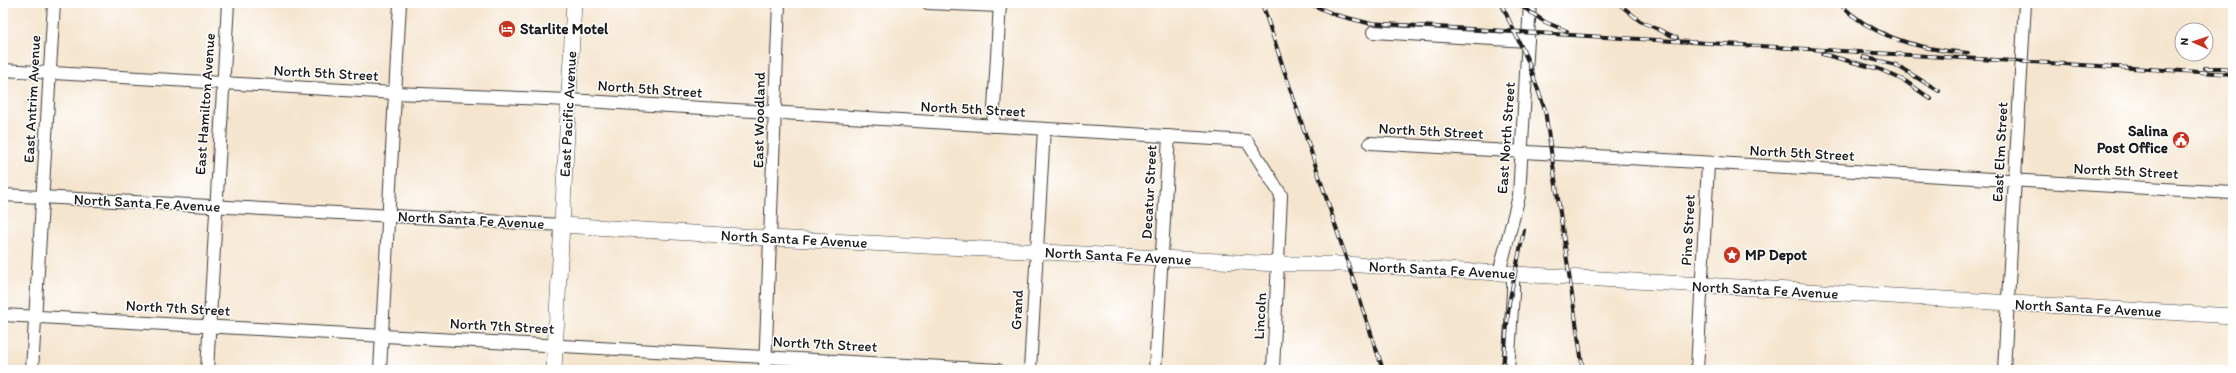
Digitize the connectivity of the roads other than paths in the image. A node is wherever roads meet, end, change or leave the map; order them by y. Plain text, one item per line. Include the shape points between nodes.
1 (54, 3) edge
2 (228, 3) edge
3 (400, 3) edge
4 (574, 3) edge
5 (779, 3) edge
6 (928, 3) edge
7 (1530, 3) edge
8 (2025, 3) edge
9 (1000, 5) edge
10 (1373, 32) dead end
11 (1528, 41) junction
12 (3, 70) edge
13 (49, 73) junction
14 (223, 83) junction
15 (395, 93) junction
16 (569, 100) junction
17 (776, 114) junction
18 (993, 126) junction
19 (1044, 129) junction
20 (1169, 136) junction
21 (1247, 141) joint
22 (1370, 143) dead end
23 (1522, 152) junction
24 (1708, 164) junction
25 (2014, 180) junction
26 (2233, 193) edge
27 (3, 195) edge
28 (42, 197) junction
29 (215, 207) junction
30 (388, 216) junction
31 (562, 224) junction
32 (771, 238) junction
33 (1037, 251) junction
34 (1161, 258) junction
35 (1279, 264) junction
36 (1506, 273) junction
37 (1700, 286) junction
38 (2008, 304) junction
39 (3, 315) edge
40 (35, 316) junction
41 (2233, 316) edge
42 (209, 326) junction
43 (382, 336) junction
44 (555, 345) junction
45 (766, 357) junction
46 (32, 370) edge
47 (207, 370) edge
48 (380, 370) edge
49 (554, 370) edge
50 (766, 370) edge
51 (998, 370) edge
52 (1030, 370) edge
53 (1155, 370) edge
54 (1273, 370) edge
55 (1508, 370) edge
56 (1697, 370) edge
57 (2004, 370) edge

1 - 13 street, East Antrim Avenue
2 - 14 street, East Hamilton Avenue
3 - 15 street
4 - 16 main road, East Pacific Avenue
5 - 17 street, East Woodland via 774,103
6 - 9 street
7 - 11 street, East North Street
8 - 25 street, East Elm Street
9 - 18 street
10 - 11 street
11 - 23 street, East North Street
12 - 13 street, North 5th Street
13 - 14 street, North 5th Street
13 - 28 street, East Antrim Avenue
14 - 15 street, North 5th Street
14 - 29 street, East Hamilton Avenue
15 - 16 street, North 5th Street
15 - 30 street
16 - 17 street, North 5th Street
16 - 31 main road, East Pacific Avenue
17 - 18 street, North 5th Street
17 - 32 street, East Woodland
18 - 19 street, North 5th Street
19 - 20 street, North 5th Street
19 - 33 street, Grand
20 - 21 street, North 5th Street
20 - 34 street, Decatur Street
21 - 35 street, Lincoln via 1281,195
22 - 23 street, North 5th Street
23 - 24 street, North 5th Street
23 - 36 street, East North Street via 1519,196
24 - 25 street, North 5th Street
24 - 37 street, Pine Street
25 - 26 street, North 5th Street
25 - 38 street, East Elm Street
27 - 28 street, North Santa Fe Avenue
28 - 29 street, North Santa Fe Avenue
28 - 40 street, East Antrim Avenue
29 - 30 street, North Santa Fe Avenue
29 - 42 street, East Hamilton Avenue
30 - 31 street, North Santa Fe Avenue
30 - 43 street
31 - 32 main road, North Santa Fe Avenue
31 - 44 main road, East Pacific Avenue
32 - 33 main road, North Santa Fe Avenue
32 - 45 street, East Woodland
33 - 34 main road, North Santa Fe Avenue
33 - 52 street, Grand
34 - 35 main road, North Santa Fe Avenue
34 - 53 street, Decatur Street
35 - 36 main road, North Santa Fe Avenue via 1343,264
35 - 54 street, Lincoln
36 - 37 main road, North Santa Fe Avenue
36 - 55 street, East North Street via 1513,293
37 - 38 main road, North Santa Fe Avenue
37 - 56 street, Pine Street
38 - 41 main road, North Santa Fe Avenue
38 - 57 street, East Elm Street
39 - 40 street, North 7th Street
40 - 42 street, North 7th Street
40 - 46 street, East Antrim Avenue
42 - 43 street, North 7th Street
42 - 47 street, East Hamilton Avenue
43 - 44 street, North 7th Street
43 - 48 street
44 - 45 street, North 7th Street
44 - 49 main road, East Pacific Avenue
45 - 50 street, East Woodland
45 - 51 street, North 7th Street

